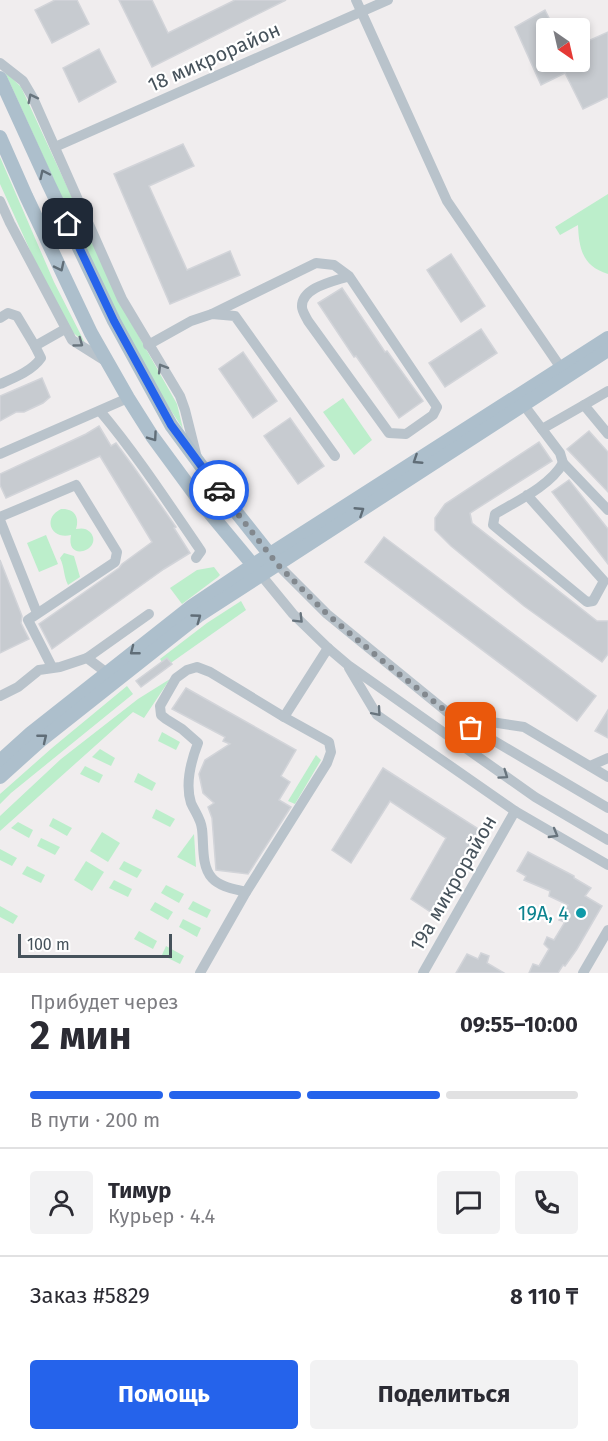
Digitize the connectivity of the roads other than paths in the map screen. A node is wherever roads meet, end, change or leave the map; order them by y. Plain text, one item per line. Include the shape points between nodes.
1 (356, 0) edge
2 (388, 0) edge
3 (362, 12) junction
4 (0, 63) edge
5 (0, 78) edge
6 (0, 137) edge
7 (55, 147) junction
8 (0, 201) edge
9 (10, 223) junction
10 (0, 231) edge
11 (349, 276) junction
12 (212, 314) junction
13 (0, 318) edge
14 (65, 329) junction
15 (608, 338) edge
16 (148, 345) junction
17 (35, 346) junction
18 (608, 350) edge
19 (109, 363) junction
20 (561, 368) junction
21 (0, 384) edge
22 (608, 391) edge
23 (128, 398) junction
24 (523, 404) junction
25 (584, 405) junction
26 (100, 411) junction
27 (542, 429) junction
28 (608, 434) edge
29 (0, 454) edge
30 (335, 456) dead end
31 (198, 461) junction
32 (563, 463) junction
33 (527, 495) junction
34 (608, 510) edge
35 (0, 519) edge
36 (196, 558) dead end
37 (274, 560) junction
38 (257, 570) junction
39 (37, 613) junction
40 (149, 614) dead end
41 (328, 648) junction
42 (87, 658) junction
43 (346, 663) junction
44 (52, 668) junction
45 (107, 673) junction
46 (0, 696) edge
47 (452, 716) junction
48 (284, 717) junction
49 (608, 758) edge
50 (0, 761) edge
51 (590, 766) junction
52 (0, 777) edge
53 (608, 777) edge
54 (608, 808) edge
55 (515, 811) junction
56 (608, 840) edge
57 (608, 865) edge
58 (246, 892) junction
59 (608, 930) edge
60 (200, 973) edge
61 (423, 973) edge
62 (582, 973) edge

1 - 3 street
2 - 3 street, 18 микрорайон
3 - 7 street, 18 микрорайон
3 - 20 street via 447,201
7 -> 4 street via 23,81
31 -> 5 main road via 171,425 114,321
6 -> 19 main road via 91,333
7 - 16 street via 122,299
8 - 9 street
9 - 10 street
9 - 14 street
11 - 11 street via 314,288 304,297 302,308 389,433 406,434 433,416 437,407
11 - 12 street via 334,265 316,263
12 - 16 street
12 - 30 street via 235,316
13 - 17 street via 8,313 17,316
14 - 17 street
14 -> 19 street via 72,340
15 - 20 main road
31 -> 16 street via 180,396
17 - 21 street via 39,361
18 - 24 main road
19 - 23 main road
20 -> 37 main road
22 - 25 street
23 - 26 street
23 -> 38 main road via 192,491
24 - 27 street
37 -> 24 main road
25 - 27 street
25 - 28 street
26 - 29 street
26 - 36 street via 122,436 201,551
27 - 32 street
31 - 37 main road
32 - 33 street via 558,473
32 - 34 street
33 - 33 street via 495,514 493,525 587,602 593,601 604,581
35 - 39 street
35 - 39 street via 76,485 117,552 115,562
37 - 38 main road
37 - 47 street via 327,614
38 -> 41 street
38 -> 45 main road via 192,606
52 -> 38 main road
39 - 44 street via 28,620
40 - 42 street
41 - 43 street
41 - 48 street
42 - 44 street
42 - 45 street
43 -> 55 street via 377,714
43 -> 56 street via 535,797
44 - 46 street via 39,670
45 - 50 main road
47 - 51 street via 524,727
47 - 54 street
48 - 58 street via 329,742 331,752
48 - 58 street via 197,667 176,678 160,706 166,719 198,743 189,790 201,823 207,872 214,881
49 - 51 street
51 - 53 street
55 -> 57 street
55 - 61 street, 19а микрорайон
58 - 60 street
59 - 62 street

